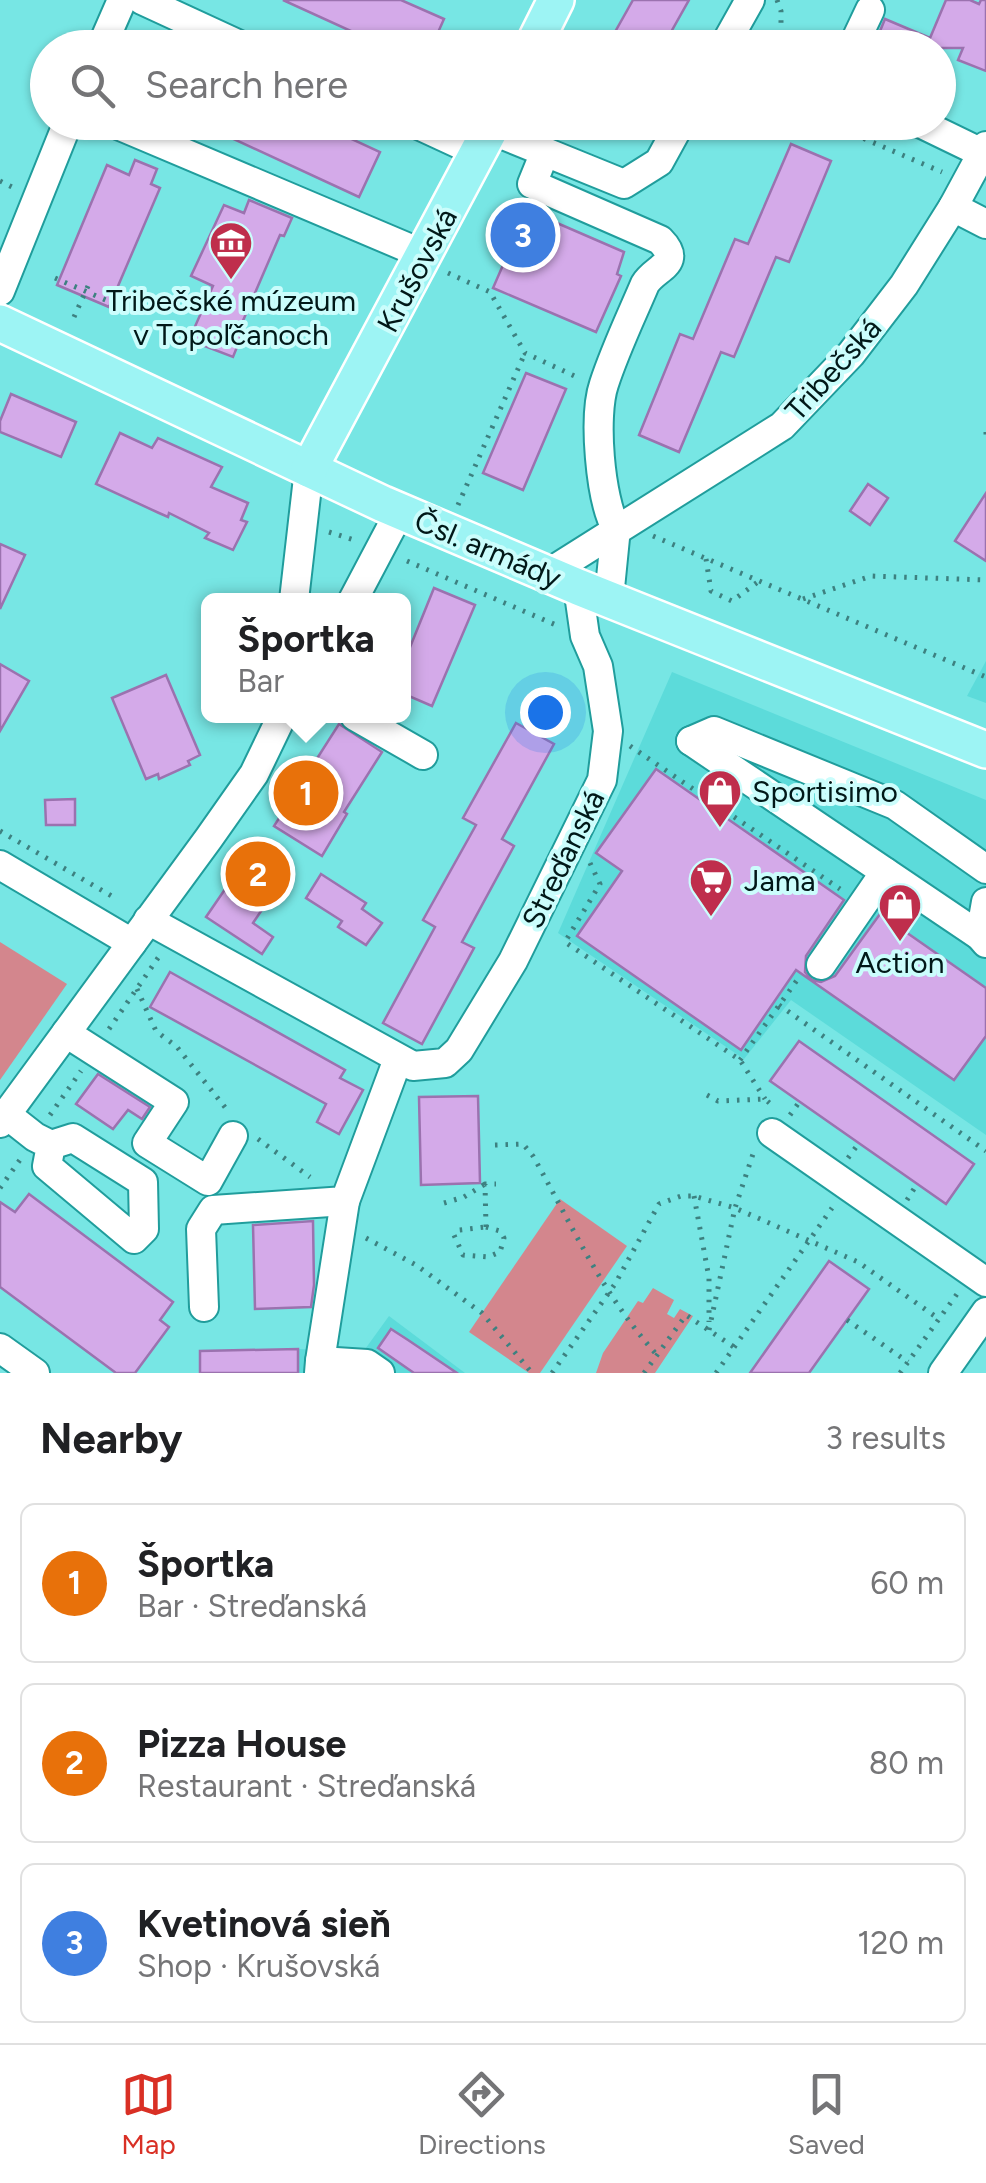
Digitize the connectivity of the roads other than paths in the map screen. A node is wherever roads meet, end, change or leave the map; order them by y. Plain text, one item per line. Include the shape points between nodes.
1 (122, 0) edge
2 (142, 0) edge
3 (750, 0) edge
4 (548, 3) edge
5 (870, 10) dead end
6 (109, 30) edge
7 (207, 30) edge
8 (538, 30) edge
9 (733, 30) edge
10 (861, 30) edge
11 (956, 138) edge
12 (61, 140) edge
13 (152, 140) edge
14 (486, 140) edge
15 (505, 140) edge
16 (671, 140) edge
17 (984, 149) edge
18 (546, 152) junction
19 (953, 207) junction
20 (986, 224) edge
21 (435, 264) junction
22 (0, 290) edge
23 (0, 323) edge
24 (309, 469) junction
25 (400, 511) junction
26 (616, 528) junction
27 (578, 586) junction
28 (295, 593) edge
29 (356, 593) edge
30 (279, 723) edge
31 (367, 723) edge
32 (986, 750) edge
33 (423, 756) dead end
34 (0, 865) edge
35 (986, 869) edge
36 (884, 872) junction
37 (986, 902) edge
38 (140, 932) junction
39 (983, 940) edge
40 (811, 969) road end
41 (66, 1033) junction
42 (398, 1058) junction
43 (3, 1119) edge
44 (238, 1127) road end
45 (772, 1134) road end
46 (38, 1148) road end
47 (343, 1215) junction
48 (980, 1277) edge
49 (204, 1308) dead end
50 (986, 1312) edge
51 (0, 1348) edge
52 (320, 1361) edge
53 (35, 1373) edge
54 (380, 1373) edge
55 (944, 1373) edge

1 - 6 street
2 - 7 street
3 - 9 street
4 - 8 main road
5 - 10 street
11 - 17 street
12 - 22 street
13 - 21 street
14 - 21 main road, Krušovská
15 - 18 street
16 - 18 street via 659,162 624,184
17 - 19 street, Tribečská
18 - 26 street via 532,184 660,240 670,257 650,274 602,388 600,450 606,510
19 - 20 street
19 - 26 street, Tribečská via 851,354 782,426
21 - 24 main road, Krušovská
23 - 24 main road, Čsl. armády
24 - 25 main road, Čsl. armády
24 - 28 street
25 - 27 main road, Čsl. armády
25 - 29 street
26 - 27 street, Tribečská
26 - 27 street
27 - 32 main road, Čsl. armády
27 - 42 street, Streďanská via 608,731 602,780 512,962 459,1050 430,1067
30 - 38 street via 254,774
31 - 33 street
34 - 38 street, Streďanská
35 - 36 street via 895,805 714,731 692,742
36 - 39 street
36 - 40 street
37 - 39 street
38 - 41 street
38 - 42 street, Streďanská
41 - 43 street
41 - 44 street via 174,1102 147,1143 208,1181
42 - 47 street
43 - 46 street
45 - 48 street
47 - 49 street via 213,1210 201,1229
47 - 52 street
50 - 55 street
51 - 53 street
52 - 54 street via 367,1364

